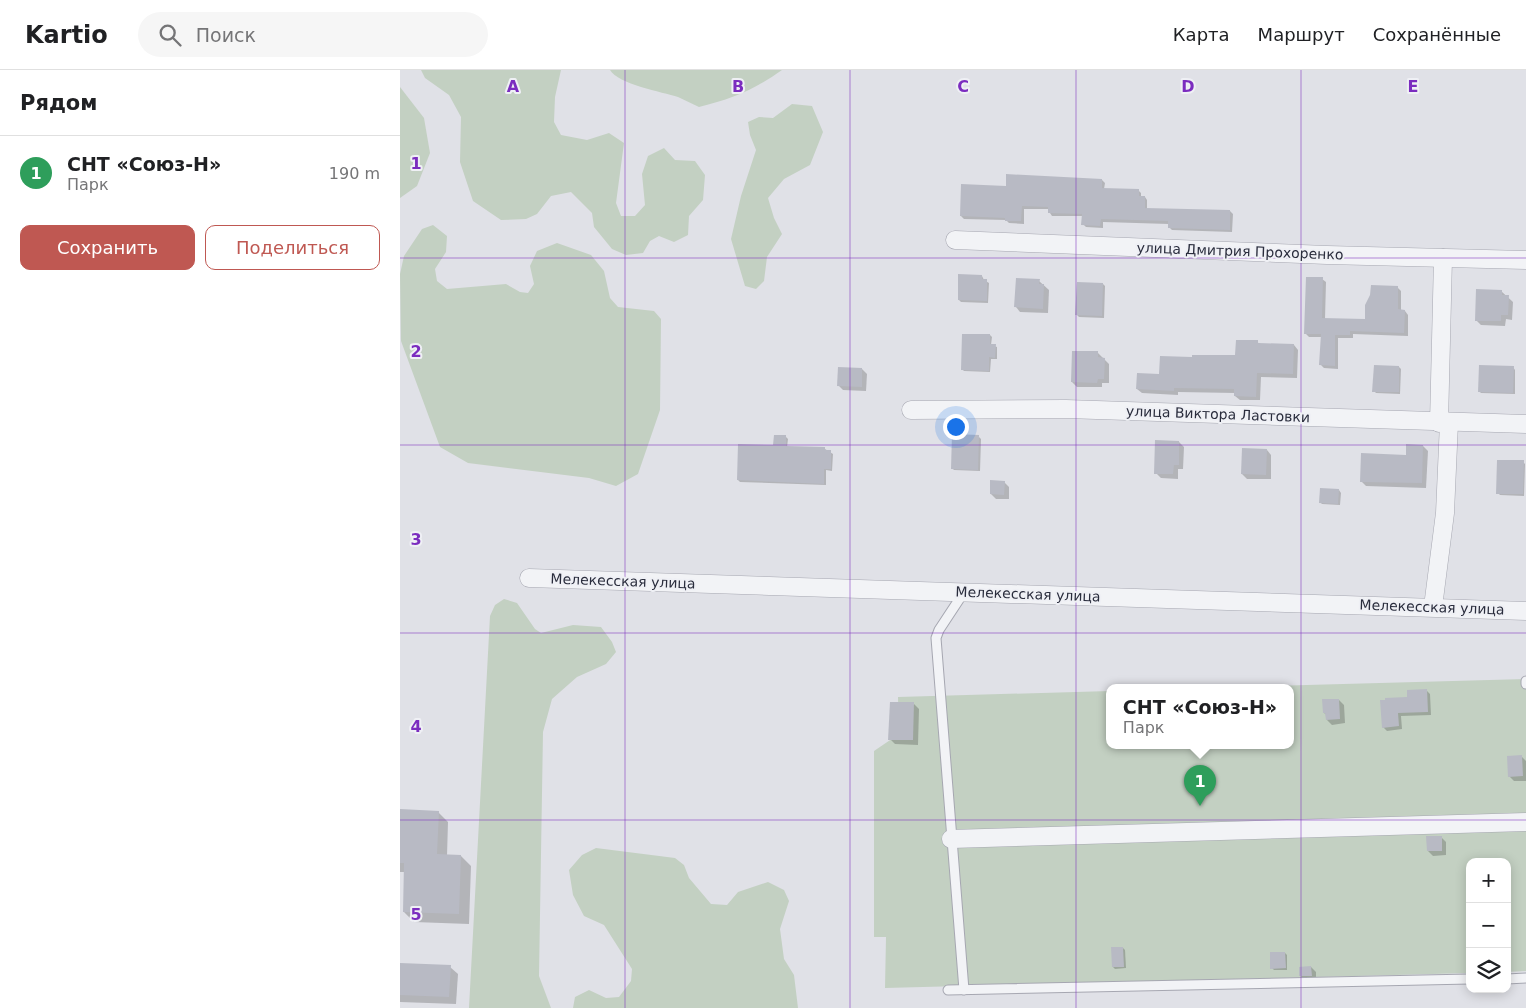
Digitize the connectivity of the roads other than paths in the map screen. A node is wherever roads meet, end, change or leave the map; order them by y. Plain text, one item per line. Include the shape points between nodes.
1 (955, 240) dead end
2 (1443, 258) junction
3 (1526, 260) edge
4 (911, 410) dead end
5 (1444, 423) junction
6 (1526, 424) edge
7 (529, 578) dead end
8 (965, 592) junction
9 (1433, 607) junction
10 (1526, 610) edge
11 (1526, 680) edge
12 (1526, 684) edge
13 (1526, 822) edge
14 (952, 839) junction
15 (1526, 978) edge
16 (1466, 979) edge
17 (1511, 979) edge
18 (948, 990) dead end
19 (964, 990) junction

1 - 2 street, улица Дмитрия Прохоренко
2 - 3 street, улица Дмитрия Прохоренко
2 - 5 street
4 - 5 street, улица Виктора Ластовки via 1066,409
5 - 6 street, улица Виктора Ластовки
5 - 9 street via 1445,513
7 - 8 street, Мелекесская улица
8 - 9 street, Мелекесская улица
8 - 14 lane via 936,638
9 - 10 street, Мелекесская улица
11 - 12 lane
13 - 14 street
14 - 19 lane
15 - 17 lane
16 - 19 lane
18 - 19 lane

